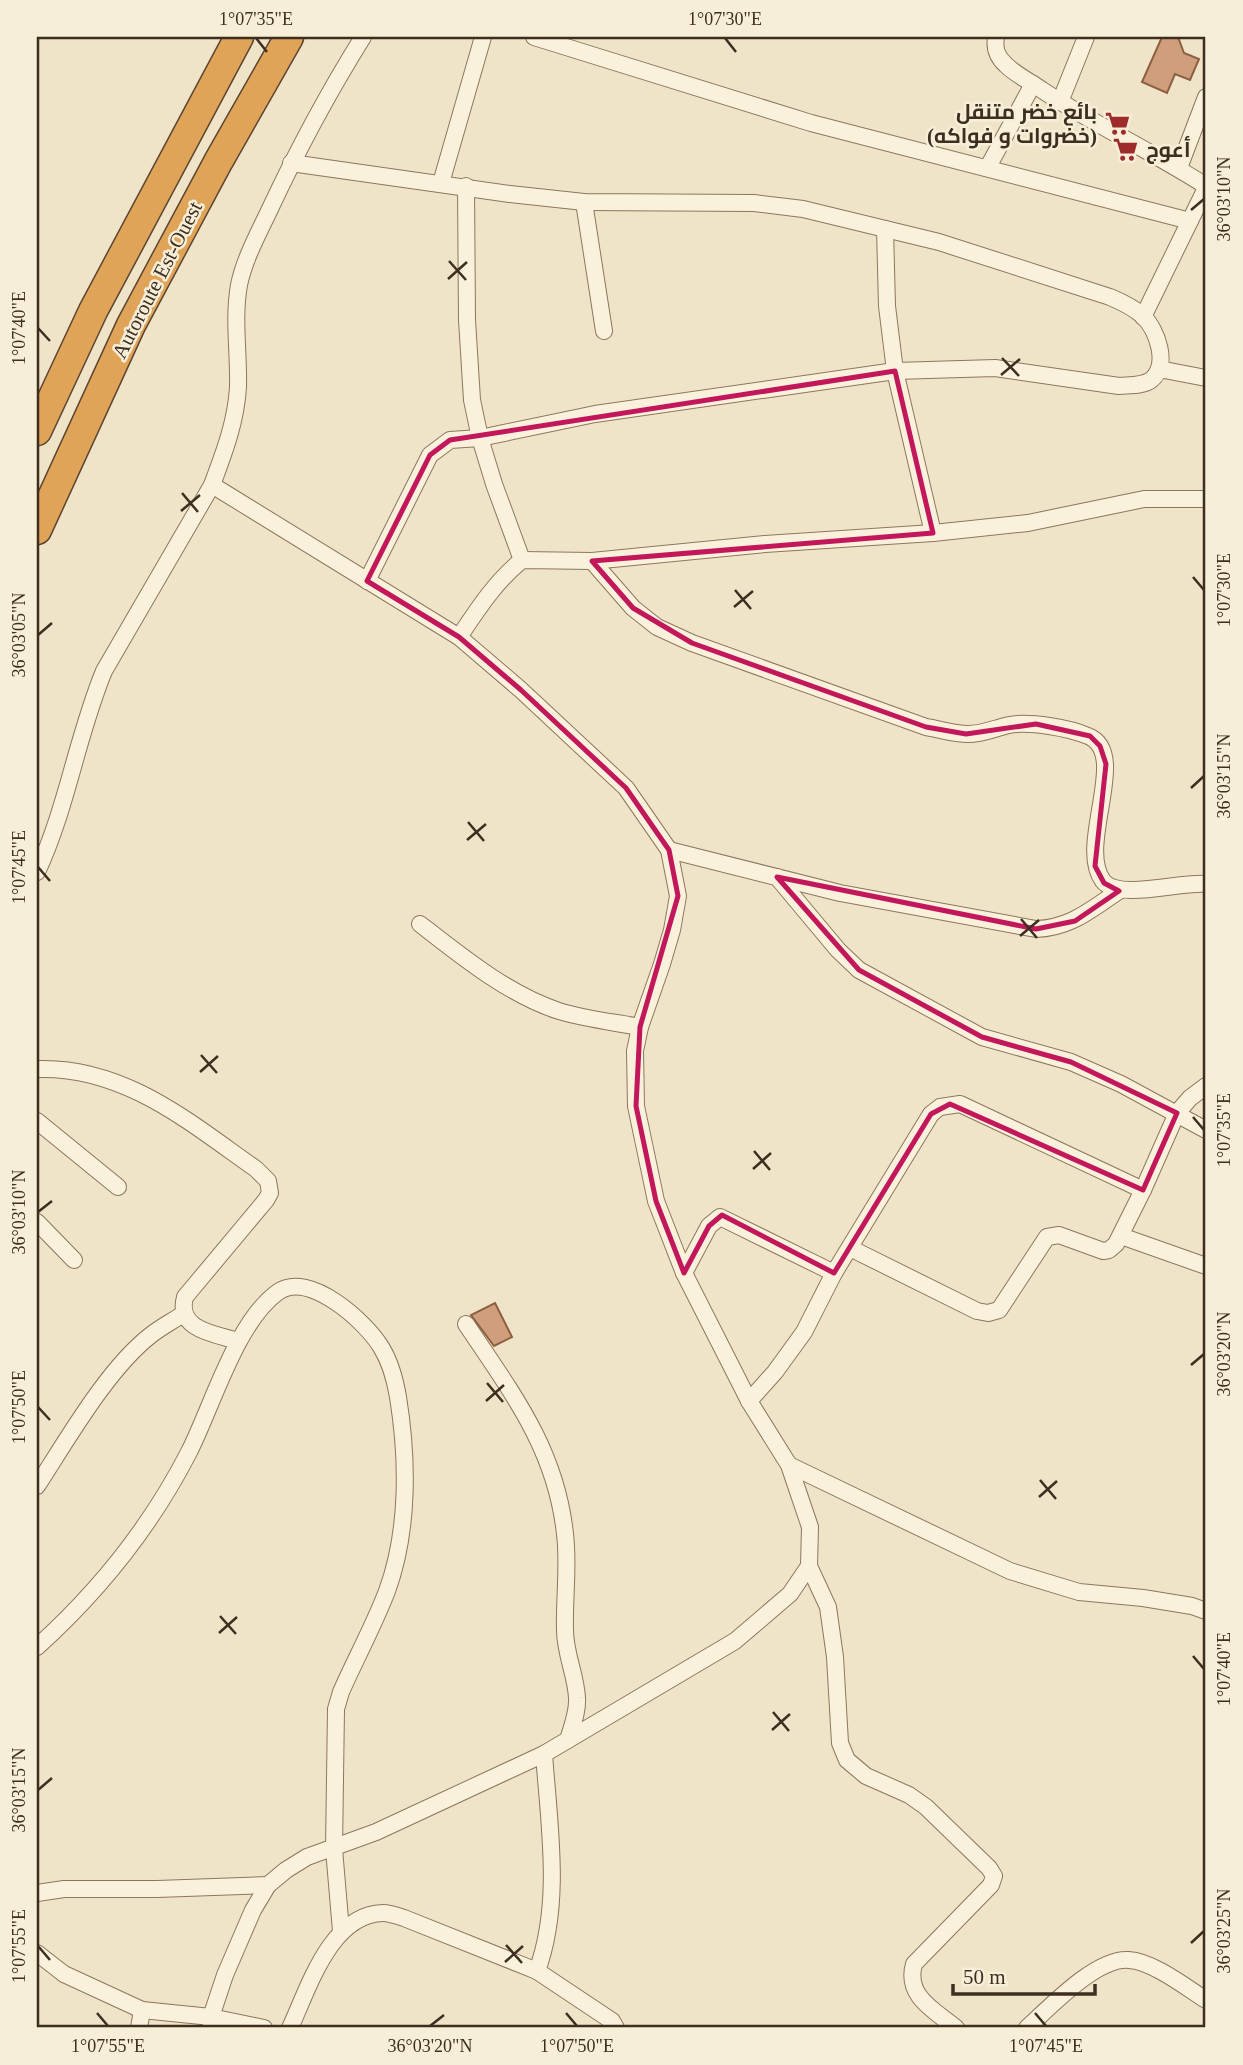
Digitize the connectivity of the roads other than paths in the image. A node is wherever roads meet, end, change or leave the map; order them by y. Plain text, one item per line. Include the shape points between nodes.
1 (239, 37) edge
2 (289, 37) edge
3 (363, 37) edge
4 (484, 37) edge
5 (534, 37) edge
6 (996, 37) edge
7 (1086, 37) edge
8 (1033, 84) junction
9 (1206, 97) edge
10 (1060, 102) junction
11 (291, 163) junction
12 (988, 167) junction
13 (1179, 168) junction
14 (441, 183) junction
15 (466, 186) junction
16 (1206, 187) edge
17 (584, 202) junction
18 (1190, 221) junction
19 (885, 229) junction
20 (1143, 317) junction
21 (604, 331) dead end
22 (1159, 369) junction
23 (895, 371) junction
24 (1206, 378) edge
25 (37, 431) edge
26 (480, 438) junction
27 (212, 485) junction
28 (1206, 499) edge
29 (37, 530) edge
30 (933, 533) junction
31 (522, 560) junction
32 (592, 561) junction
33 (367, 581) junction
34 (459, 638) junction
35 (668, 850) junction
36 (37, 872) edge
37 (777, 877) junction
38 (1206, 884) edge
39 (1119, 891) junction
40 (420, 924) dead end
41 (640, 1027) junction
42 (37, 1069) edge
43 (1206, 1086) edge
44 (1177, 1113) junction
45 (37, 1121) edge
46 (1206, 1130) edge
47 (118, 1187) dead end
48 (1143, 1190) junction
49 (37, 1222) edge
50 (1121, 1236) junction
51 (850, 1248) junction
52 (74, 1259) dead end
53 (1206, 1266) edge
54 (684, 1273) junction
55 (834, 1273) junction
56 (183, 1314) junction
57 (466, 1324) dead end
58 (238, 1341) junction
59 (749, 1401) junction
60 (789, 1465) junction
61 (37, 1486) edge
62 (808, 1566) junction
63 (1206, 1611) edge
64 (37, 1647) edge
65 (568, 1740) junction
66 (544, 1754) junction
67 (334, 1849) junction
68 (268, 1885) junction
69 (37, 1893) edge
70 (341, 1931) junction
71 (37, 1953) edge
72 (537, 1971) junction
73 (1206, 2000) edge
74 (142, 2010) junction
75 (211, 2023) edge
76 (139, 2028) edge
77 (264, 2028) edge
78 (290, 2028) edge
79 (616, 2028) edge
80 (956, 2028) edge
81 (1027, 2028) edge

1 - 25 highway, Autoroute Est-Ouest via 93,311
2 - 29 highway, Autoroute Est-Ouest via 131,325
3 - 11 street
4 - 14 street
5 - 12 street via 811,123
6 - 8 street via 996,53
7 - 10 street
8 - 10 street
8 - 12 street
9 - 13 street
10 - 13 street
11 - 14 street
11 - 27 street via 239,285 235,418
12 - 18 street
13 - 16 street
14 - 15 street
15 - 17 street
15 - 26 street via 467,320 472,400
16 - 18 street
17 - 19 street via 754,203 803,209
17 - 21 street
18 - 20 street
19 - 20 street via 1096,292
19 - 23 street
20 - 22 street via 1158,344
22 - 23 street via 1151,380 1119,386 995,368
22 - 24 street
23 - 26 street via 595,414
23 - 30 street
26 - 31 street
26 - 33 street via 450,440 430,455
27 - 33 street
27 - 36 street via 104,671
28 - 30 street via 1144,499 1028,523
30 - 32 street
31 - 32 street
31 - 34 street via 486,597
32 - 39 street via 633,608 657,627 926,727 966,734 1036,724 1090,736 1100,746 1106,764 1095,866 1104,883
33 - 34 street
34 - 35 street via 626,788
35 - 37 street
35 - 41 street via 678,896
37 - 39 street via 1036,929 1054,929 1075,920
37 - 44 street via 859,970 982,1037 1072,1062
38 - 39 street
40 - 41 street via 473,965 556,1010
41 - 54 street via 635,1051 636,1106 656,1200
42 - 56 street via 99,1076 165,1105 268,1181 270,1193 185,1297
43 - 44 street
44 - 46 street
44 - 48 street
45 - 47 street
48 - 50 street
48 - 51 street via 960,1104 950,1104 931,1114
49 - 52 street
50 - 51 street via 1103,1251 1059,1235 1047,1237 1006,1303 988,1313
50 - 53 street
51 - 55 street
54 - 55 street via 709,1226 720,1217
54 - 59 street
55 - 59 street via 804,1332
56 - 58 street via 204,1331
56 - 61 street via 151,1335 123,1363
57 - 65 street via 516,1399 556,1479 566,1535 566,1647 577,1698
58 - 64 street via 189,1453 169,1487 120,1560
58 - 67 street via 278,1292 291,1286 309,1289 331,1298 372,1333 394,1377 402,1445 402,1522 387,1591 335,1709
59 - 60 street
60 - 62 street via 810,1527
60 - 63 street via 1010,1571 1079,1592 1143,1598
62 - 65 street via 790,1594 735,1641
62 - 80 street via 828,1607 840,1743 847,1760 866,1776 926,1807 994,1876 991,1885 914,1964 913,1989
65 - 66 street
66 - 67 street
66 - 72 street via 551,1902
67 - 68 street via 307,1857
67 - 70 street
68 - 69 street
68 - 75 street via 225,1975
70 - 72 street via 360,1919 383,1913
70 - 78 street via 327,1950
71 - 74 street via 64,1974
72 - 79 street
73 - 81 street via 1129,1959 1108,1963
74 - 75 street
74 - 76 street
75 - 77 street

